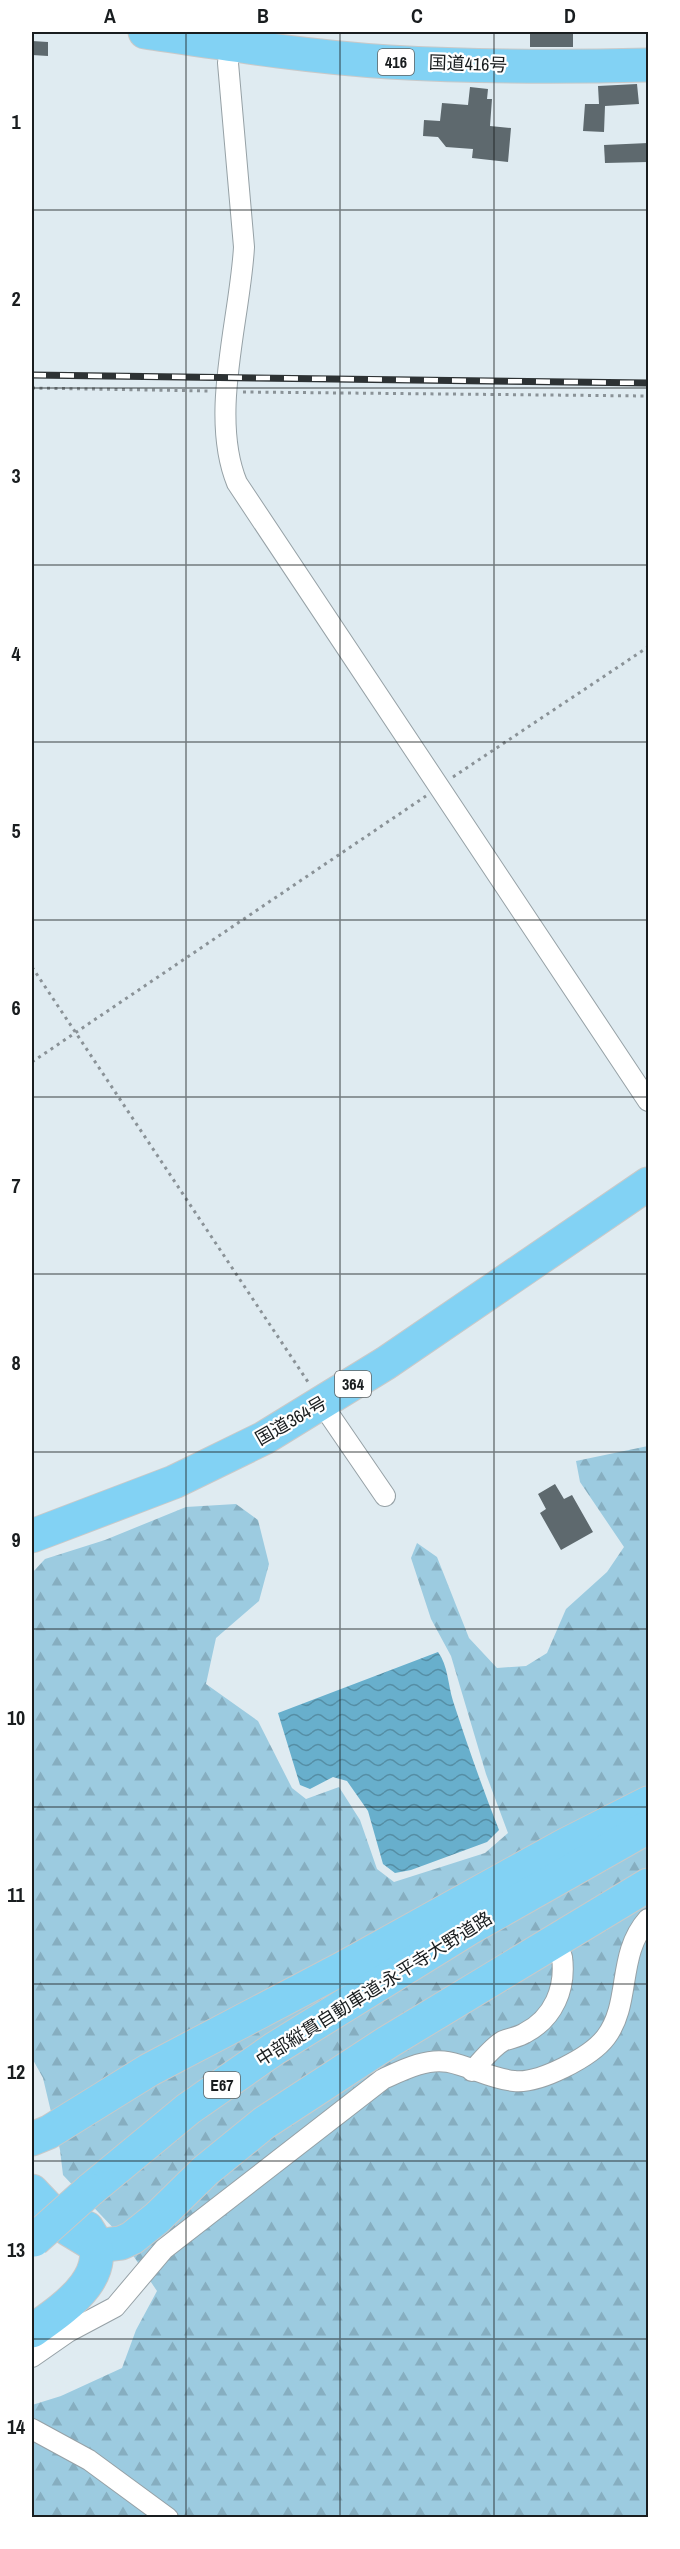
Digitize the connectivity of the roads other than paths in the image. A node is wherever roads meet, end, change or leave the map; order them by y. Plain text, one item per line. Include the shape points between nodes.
1 (146, 32) edge
2 (230, 45) junction
3 (648, 65) edge
4 (648, 1101) edge
5 (648, 1184) edge
6 (322, 1404) junction
7 (385, 1496) dead end
8 (32, 1536) edge
9 (648, 1803) edge
10 (648, 1827) edge
11 (570, 1856) junction
12 (648, 1885) edge
13 (648, 1919) edge
14 (562, 1957) dead end
15 (472, 2071) junction
16 (32, 2139) edge
17 (32, 2171) edge
18 (32, 2191) edge
19 (33, 2241) edge
20 (96, 2247) junction
21 (32, 2331) edge
22 (32, 2357) edge
23 (32, 2429) edge
24 (168, 2517) edge

1 - 2 highway, 国道416号 / 416
2 - 3 highway, 国道416号 / 416 via 388,62 558,67
2 - 4 street via 228,63 244,247 226,392 227,452 237,483
5 - 6 highway, 国道364号 / 364
6 - 7 street
6 - 8 highway, 国道364号 / 364 via 264,1438 174,1482
9 - 11 highway
10 - 11 highway, 中部縦貫自動車道;永平寺大野道路 / E67
11 - 16 highway via 343,1968 149,2070
11 - 19 highway, 中部縦貫自動車道;永平寺大野道路 / E67, bridge via 188,2109
12 - 20 highway via 307,2094 234,2146 132,2238
13 - 15 street via 637,1932 625,1966 617,2016 605,2038 585,2056 546,2075 516,2082
14 - 15 street via 564,1974 558,1999 542,2023 502,2042
15 - 22 street via 448,2062 413,2065 383,2079 164,2249 115,2307
17 - 20 highway via 85,2226
18 - 20 highway via 68,2229
20 - 21 highway via 88,2282 69,2303
23 - 24 street via 89,2460

